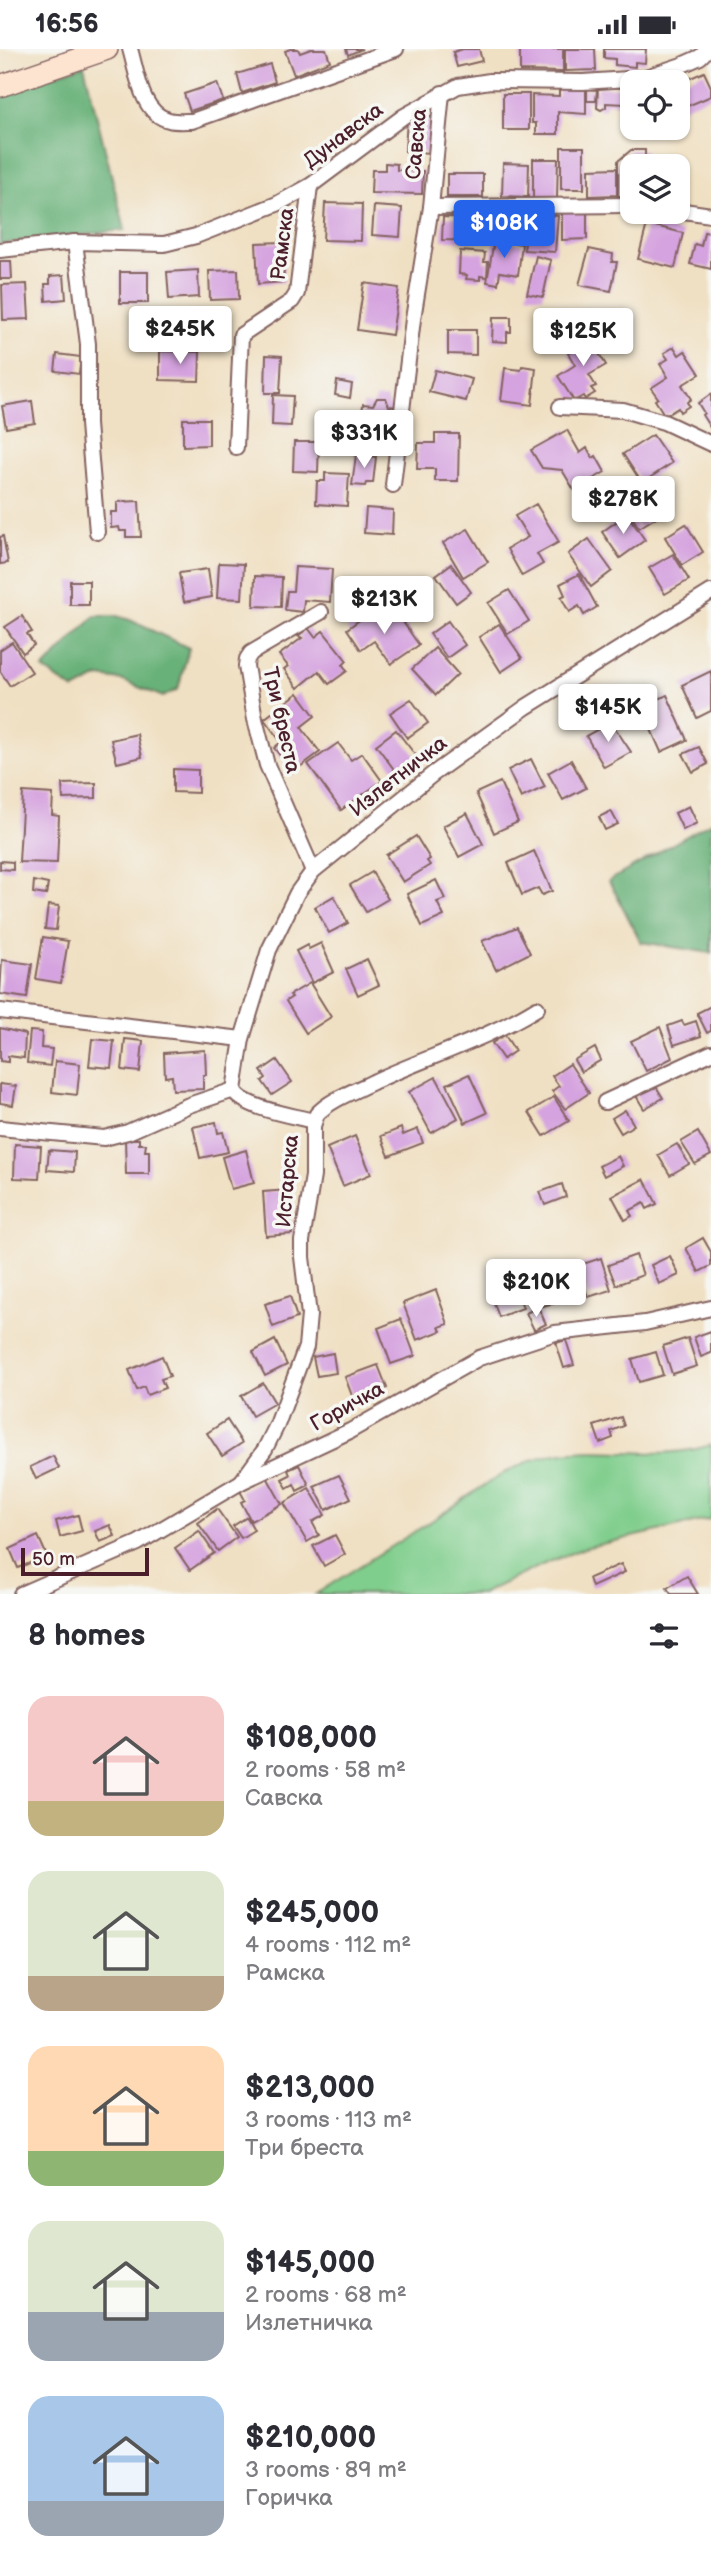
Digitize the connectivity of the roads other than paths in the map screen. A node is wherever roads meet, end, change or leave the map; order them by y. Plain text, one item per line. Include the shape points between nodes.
1 (107, 49) edge
2 (130, 49) edge
3 (396, 49) edge
4 (708, 49) edge
5 (0, 86) edge
6 (442, 93) junction
7 (310, 185) junction
8 (620, 205) edge
9 (431, 207) junction
10 (690, 211) edge
11 (711, 215) edge
12 (75, 242) junction
13 (0, 250) edge
14 (560, 407) dead end
15 (711, 444) edge
16 (236, 447) dead end
17 (393, 485) dead end
18 (97, 532) dead end
19 (711, 592) edge
20 (321, 612) dead end
21 (313, 871) junction
22 (537, 1008) dead end
23 (0, 1011) edge
24 (242, 1039) junction
25 (711, 1053) edge
26 (234, 1090) junction
27 (605, 1102) dead end
28 (314, 1121) junction
29 (0, 1128) edge
30 (711, 1307) edge
31 (241, 1482) junction
32 (21, 1594) edge

1 - 5 main road
2 - 3 street via 148,105 170,120 192,121
4 - 6 street, Дунавска via 700,57 643,78 490,81
6 - 7 street, Дунавска
6 - 9 street, Савска
7 - 12 street, Дунавска via 240,220 164,244
7 - 16 street, Рамска via 297,293 241,335
8 - 9 street, Савска
9 - 17 street
10 - 11 street
12 - 13 street, Дунавска
12 - 18 street via 88,344 88,423
14 - 15 street via 632,412
19 - 21 street, Излетничка via 526,707 433,774
20 - 21 street, Три бреста via 251,653 246,666 267,765
21 - 24 street, Излетничка via 269,950
22 - 28 street, Истарска via 500,1030 346,1094 321,1110
23 - 24 street
24 - 26 street, Излетничка
25 - 27 street
26 - 28 street via 251,1104
26 - 29 street via 104,1138
28 - 31 street, Истарска via 313,1176 302,1241 309,1315 306,1347 277,1425
30 - 31 street, Горичка via 645,1323 555,1333 479,1358 350,1431
31 - 32 street, Горичка via 138,1543

